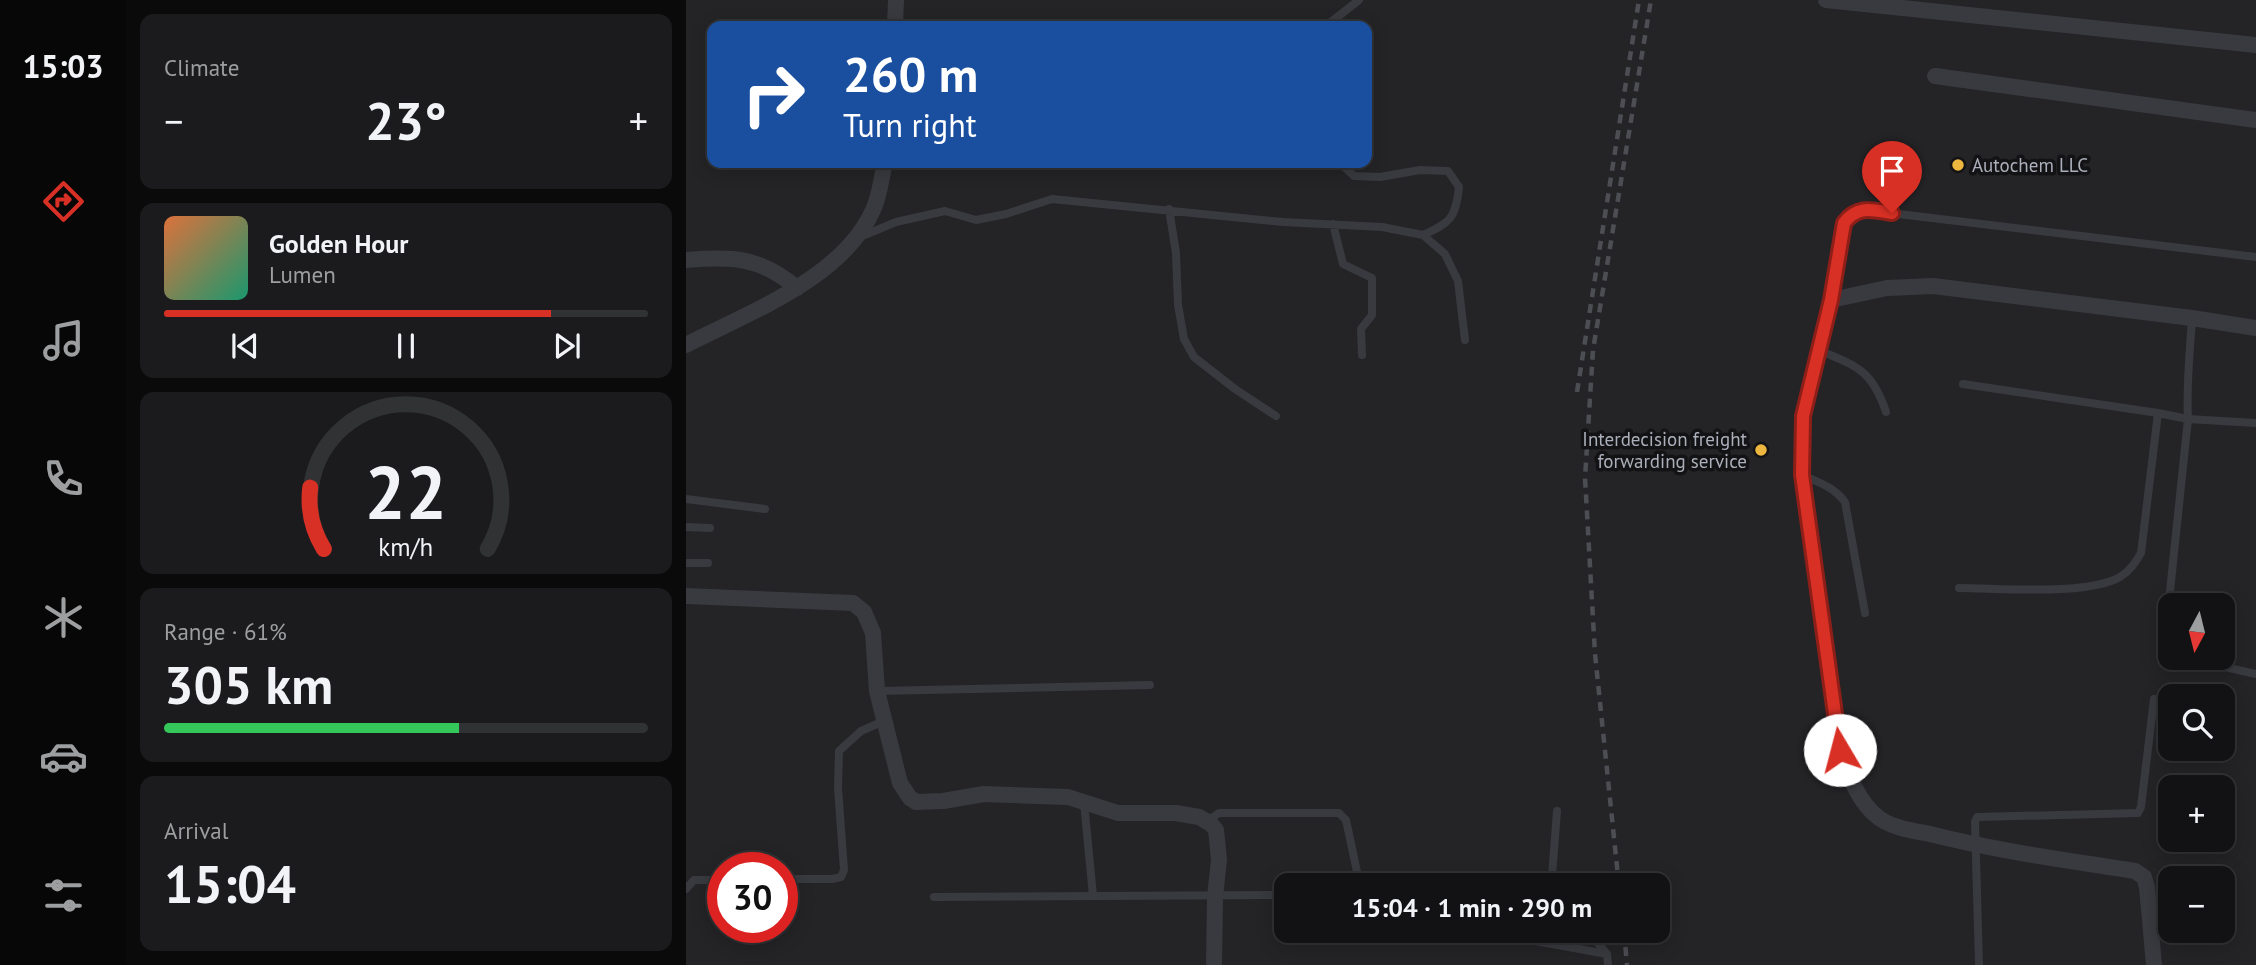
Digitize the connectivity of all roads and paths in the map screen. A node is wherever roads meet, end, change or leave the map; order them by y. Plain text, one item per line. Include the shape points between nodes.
1 (896, 0) edge
2 (1360, 0) edge
3 (1826, 0) edge
4 (895, 21) edge
5 (1332, 21) edge
6 (2256, 45) edge
7 (1935, 76) dead end
8 (2256, 120) edge
9 (884, 168) edge
10 (1345, 168) edge
11 (1169, 209) junction
12 (1333, 224) junction
13 (1423, 235) junction
14 (857, 238) junction
15 (2256, 257) edge
16 (686, 260) edge
17 (797, 288) junction
18 (1831, 300) junction
19 (2192, 318) junction
20 (2256, 328) edge
21 (1465, 340) dead end
22 (686, 345) edge
23 (1818, 350) junction
24 (1362, 355) dead end
25 (1963, 384) dead end
26 (1886, 412) dead end
27 (2158, 413) junction
28 (1276, 416) dead end
29 (2188, 419) junction
30 (2256, 423) edge
31 (1802, 475) junction
32 (686, 499) edge
33 (765, 509) dead end
34 (686, 527) edge
35 (710, 527) dead end
36 (686, 563) edge
37 (708, 563) dead end
38 (1958, 588) dead end
39 (2170, 593) edge
40 (686, 596) edge
41 (1865, 613) dead end
42 (2235, 669) edge
43 (2256, 674) edge
44 (1150, 685) dead end
45 (877, 691) junction
46 (2154, 699) dead end
47 (884, 721) junction
48 (1084, 802) junction
49 (1556, 811) dead end
50 (1207, 821) junction
51 (1977, 846) junction
52 (1357, 873) edge
53 (1552, 873) edge
54 (798, 879) edge
55 (707, 880) edge
56 (686, 888) edge
57 (1274, 895) edge
58 (1093, 896) junction
59 (934, 897) dead end
60 (1215, 897) junction
61 (1546, 943) edge
62 (1598, 943) edge
63 (1607, 954) junction
64 (1214, 965) edge
65 (1608, 965) edge
66 (1979, 965) edge
67 (2154, 965) edge

1 - 4 street
2 - 5 lane
3 - 6 street
7 - 8 street
9 - 14 street via 874,208
10 - 13 lane via 1354,176 1380,177 1448,171 1460,187 1458,205 1448,224
11 - 12 lane
11 - 14 lane via 1052,199 976,220 944,211 895,222
11 - 28 lane via 1184,339 1194,356
12 - 13 lane
12 - 24 lane via 1343,264 1372,278 1372,315 1361,329
13 - 21 lane via 1444,254 1458,281
14 - 17 street
15 - 18 lane via 1865,210 1851,214 1844,223
16 - 17 street via 754,261
17 - 22 street
18 - 19 street via 1887,288 1933,286
18 - 23 street
19 - 20 street
19 - 29 lane
23 - 26 lane via 1868,375
23 - 31 street via 1803,416
25 - 27 lane
27 - 29 lane
27 - 38 lane via 2141,553 2133,567 2103,584 2076,588
29 - 30 lane
29 - 39 lane
31 - 41 lane via 1838,493 1845,502
31 - 51 street via 1847,773 1880,819
32 - 33 lane
34 - 35 lane
36 - 37 lane
40 - 45 street via 853,603 864,612 873,633
42 - 43 lane
44 - 45 lane
45 - 47 street
46 - 51 lane via 2138,813 1983,815 1975,822
47 - 48 street via 900,783 916,802 985,794 1068,797
47 - 54 lane via 861,732 839,751 841,877
48 - 50 street via 1118,813 1176,813
48 - 58 lane
49 - 53 lane
50 - 52 lane via 1219,813 1339,813 1346,820
50 - 60 street via 1217,839
51 - 66 lane
51 - 67 street via 2135,871 2144,877
55 - 56 lane via 694,880
57 - 60 lane
58 - 59 lane
58 - 60 lane
60 - 64 street
61 - 63 lane
62 - 63 lane
63 - 65 lane

